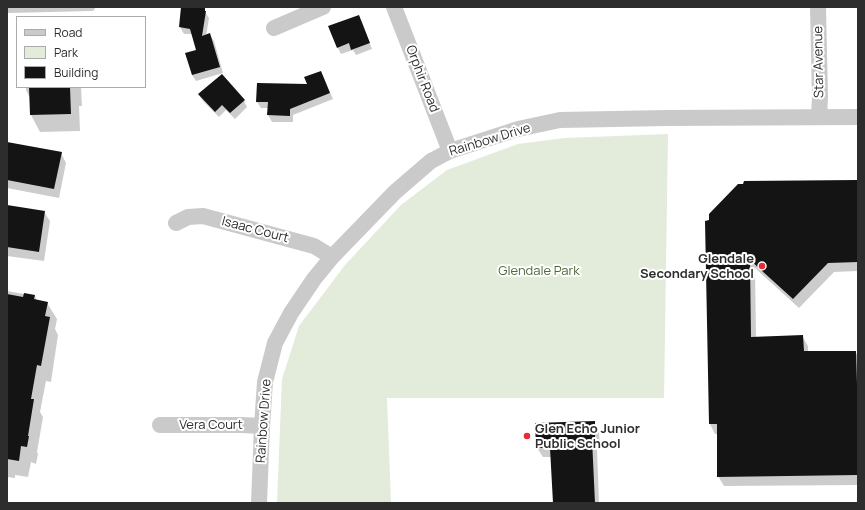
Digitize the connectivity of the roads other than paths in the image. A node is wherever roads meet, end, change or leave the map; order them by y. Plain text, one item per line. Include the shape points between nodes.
1 (91, 7) edge
2 (323, 7) edge
3 (394, 7) edge
4 (818, 7) edge
5 (7, 8) edge
6 (274, 28) dead end
7 (819, 117) junction
8 (858, 117) edge
9 (450, 151) junction
10 (176, 223) dead end
11 (332, 257) junction
12 (160, 425) dead end
13 (262, 426) junction
14 (259, 503) edge

1 - 5 lane
2 - 6 street
3 - 9 street, Orphir Road
4 - 7 street, Star Avenue
7 - 8 street, Rainbow Drive
7 - 9 street, Rainbow Drive via 560,120 518,129
9 - 11 street, Rainbow Drive via 431,161 395,192
10 - 11 street, Isaac Court via 188,217 204,216 314,246
11 - 13 street, Rainbow Drive via 291,313 275,343 265,382
12 - 13 street, Vera Court
13 - 14 street, Rainbow Drive

